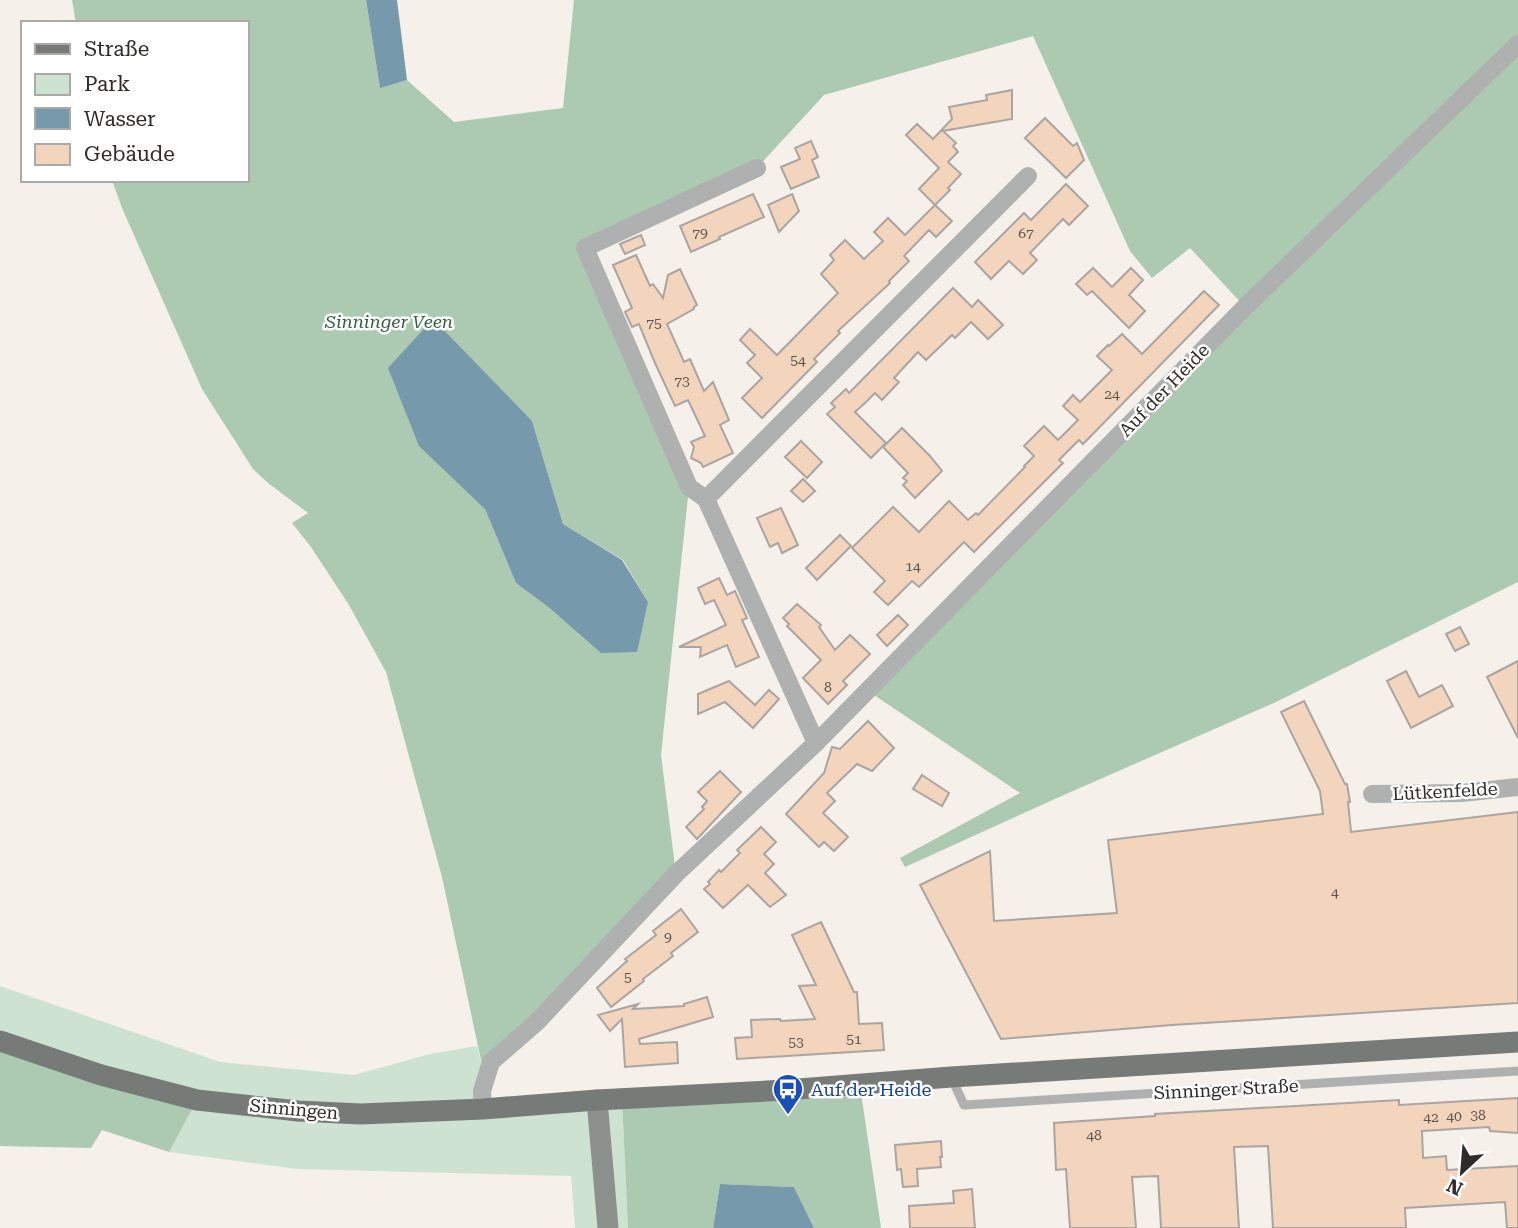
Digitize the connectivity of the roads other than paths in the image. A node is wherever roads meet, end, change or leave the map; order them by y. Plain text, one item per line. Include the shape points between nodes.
1 (1518, 44) edge
2 (757, 168) dead end
3 (1028, 176) dead end
4 (706, 499) junction
5 (817, 743) junction
6 (1518, 787) edge
7 (1372, 794) dead end
8 (0, 1041) edge
9 (1518, 1042) edge
10 (1518, 1071) edge
11 (951, 1077) junction
12 (597, 1100) junction
13 (483, 1109) junction
14 (608, 1228) edge

1 - 5 street, Auf der Heide via 1245,307
2 - 4 street via 585,248 689,487
3 - 4 street
4 - 5 street
5 - 13 street, Auf der Heide via 676,874 537,1022 491,1062 482,1091
6 - 7 street, Lütkenfelde
8 - 13 main road, Sinningen via 101,1075 197,1100 361,1114
9 - 11 main road, Sinninger Straße
10 - 11 lane, Sinninger Straße via 964,1105
11 - 12 main road, Sinninger Straße
12 - 13 main road, Sinningen
12 - 14 main road

